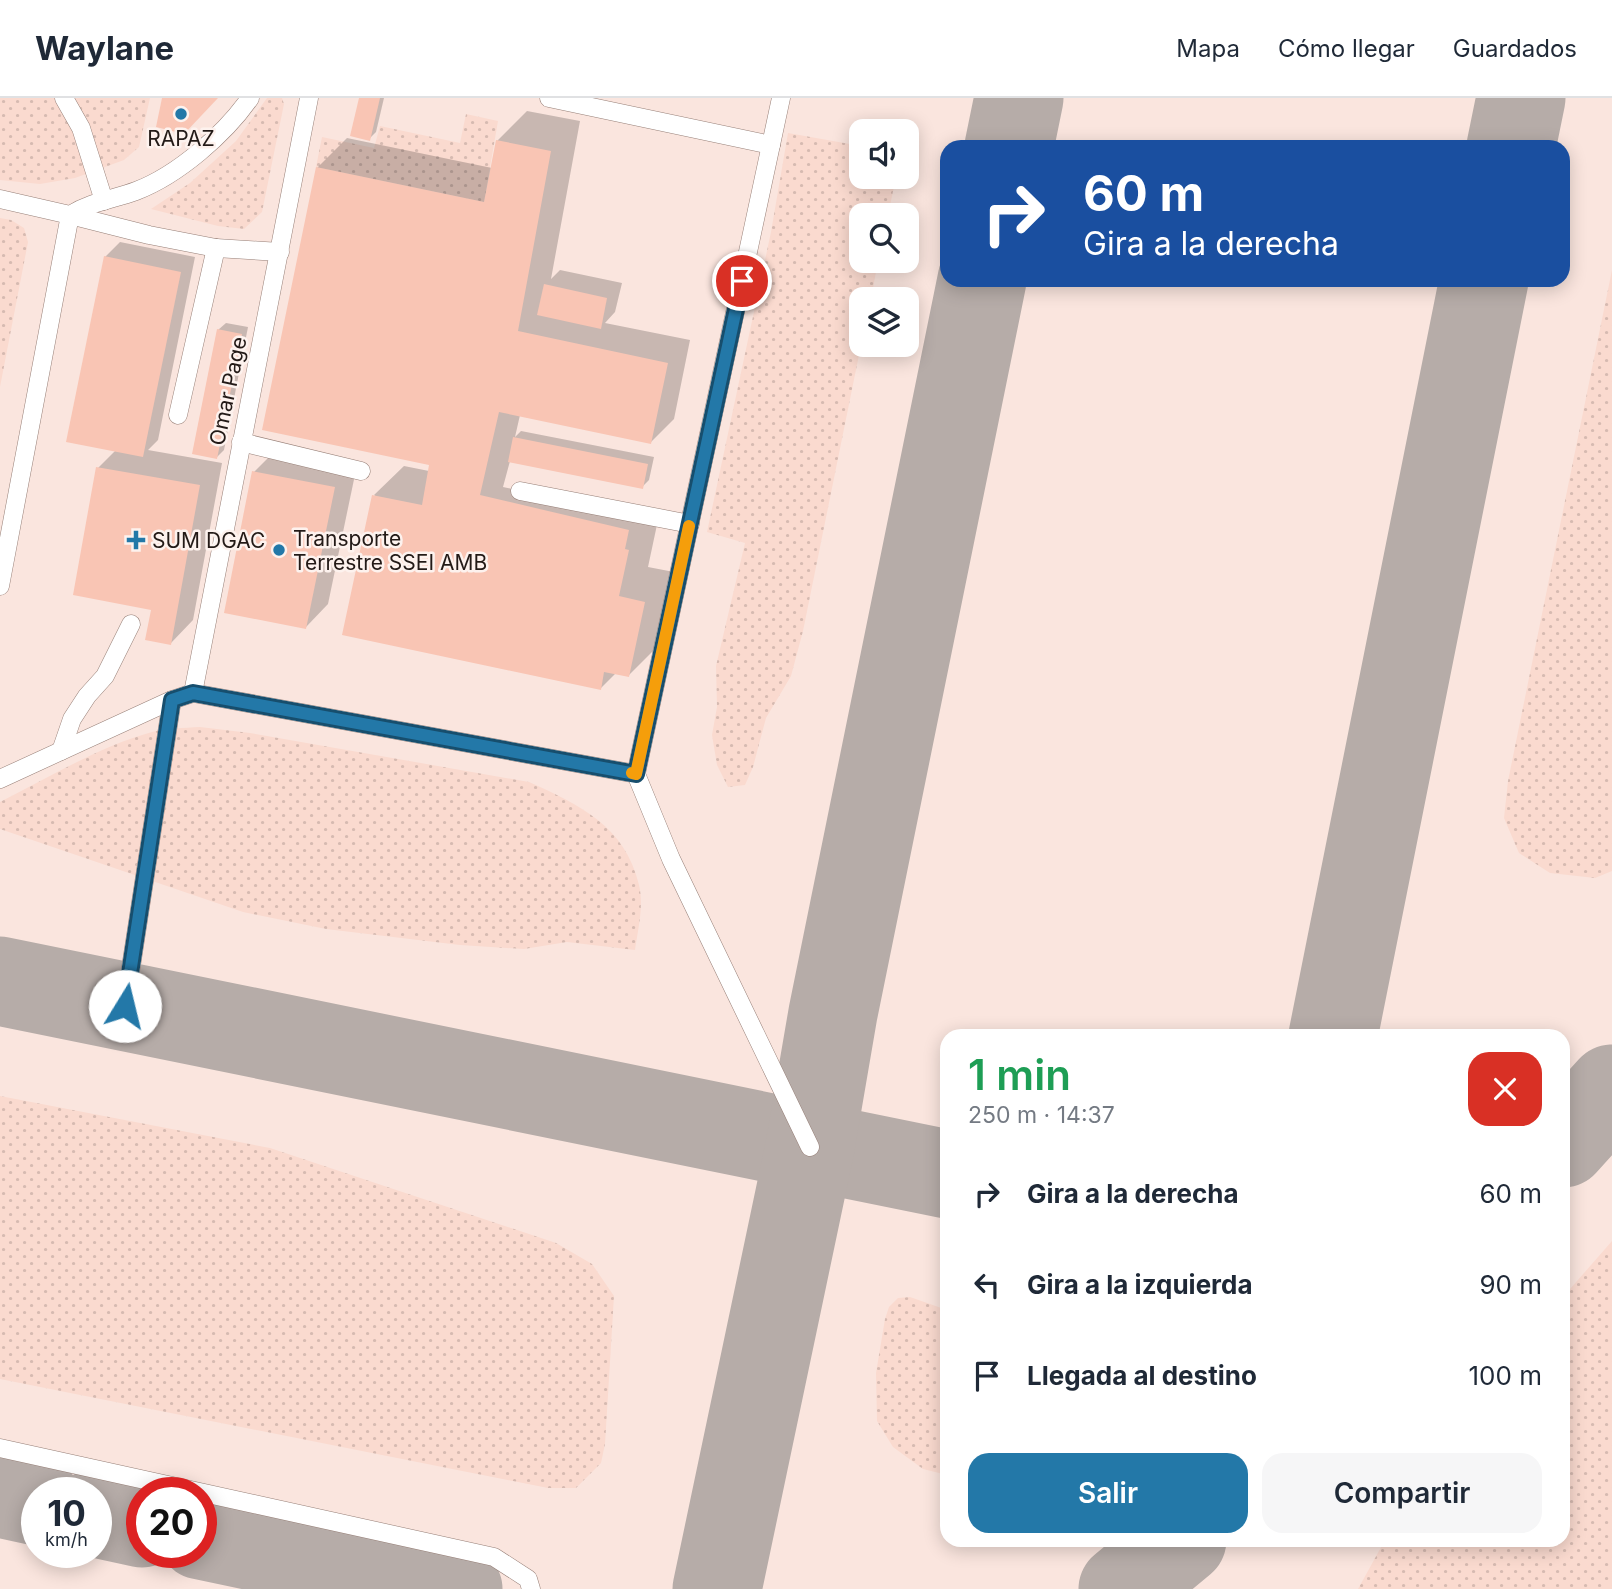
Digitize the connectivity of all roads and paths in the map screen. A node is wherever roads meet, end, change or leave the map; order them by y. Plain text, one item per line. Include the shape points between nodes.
1 (64, 98) edge
2 (250, 98) edge
3 (309, 98) edge
4 (549, 98) edge
5 (781, 98) edge
6 (771, 145) junction
7 (0, 199) edge
8 (104, 201) junction
9 (70, 215) junction
10 (216, 248) junction
11 (280, 252) junction
12 (178, 415) dead end
13 (241, 442) junction
14 (361, 471) dead end
15 (520, 491) dead end
16 (690, 524) junction
17 (0, 586) edge
18 (131, 624) dead end
19 (193, 693) junction
20 (172, 700) junction
21 (61, 751) junction
22 (636, 774) junction
23 (0, 779) edge
24 (125, 1006) dead end
25 (810, 1147) dead end
26 (0, 1448) edge
27 (531, 1589) edge

1 - 8 lane via 81,128
2 - 8 lane via 217,136 181,165 139,190
3 - 11 lane, Omar Page
4 - 6 lane
5 - 6 lane
6 - 16 lane
7 - 9 lane
8 - 9 lane
9 - 10 lane
9 - 17 lane
10 - 11 lane
10 - 12 lane
11 - 13 lane, Omar Page
13 - 14 lane
13 - 19 lane, Omar Page
15 - 16 lane
16 - 22 lane
18 - 21 lane via 105,676 72,719
19 - 20 lane
19 - 22 lane
20 - 21 lane
20 - 24 lane
21 - 23 lane
22 - 25 lane via 671,859
26 - 27 lane via 495,1556 528,1578

